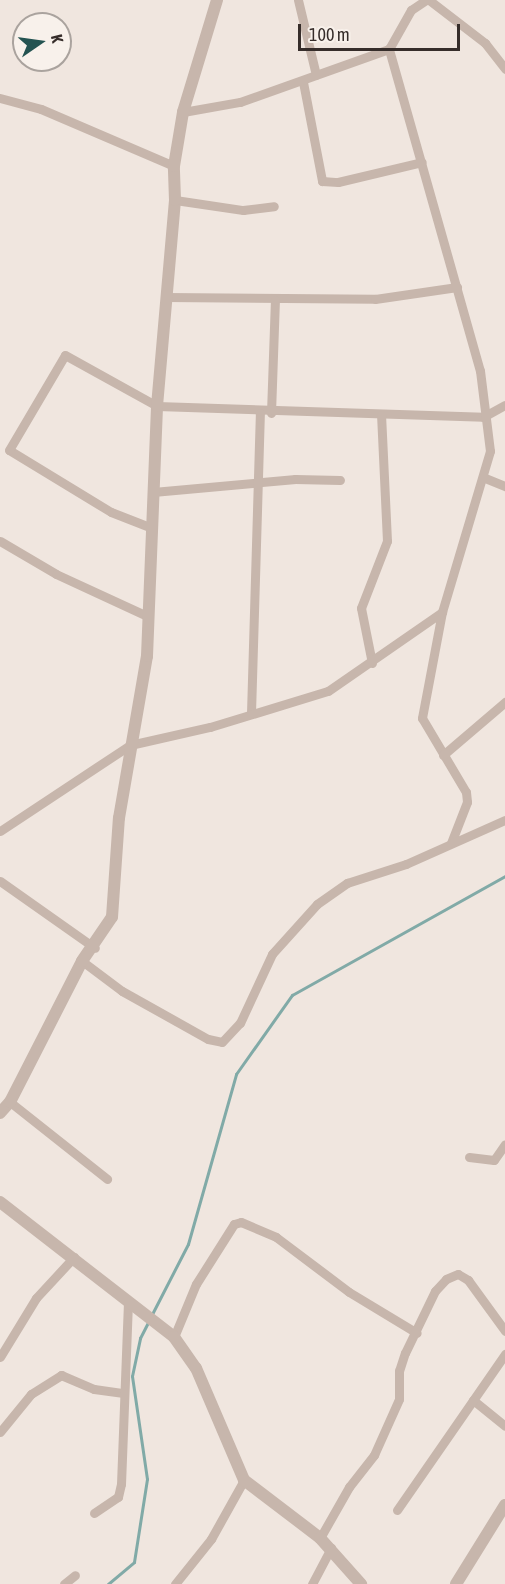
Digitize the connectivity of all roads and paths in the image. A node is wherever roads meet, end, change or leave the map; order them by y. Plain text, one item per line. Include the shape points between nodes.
1 (217, 0) edge
2 (298, 0) edge
3 (428, 0) edge
4 (389, 50) junction
5 (505, 69) edge
6 (316, 75) junction
7 (303, 82) junction
8 (0, 98) edge
9 (183, 112) junction
10 (422, 162) junction
11 (174, 166) junction
12 (175, 200) junction
13 (274, 206) dead end
14 (457, 286) junction
15 (166, 297) junction
16 (275, 300) junction
17 (505, 405) edge
18 (157, 406) junction
19 (266, 413) junction
20 (381, 416) junction
21 (483, 417) junction
22 (484, 478) junction
23 (340, 480) dead end
24 (260, 484) junction
25 (505, 486) edge
26 (153, 492) junction
27 (152, 528) junction
28 (0, 541) edge
29 (442, 612) junction
30 (147, 616) junction
31 (372, 663) junction
32 (505, 702) edge
33 (251, 713) junction
34 (130, 745) junction
35 (443, 755) junction
36 (505, 820) edge
37 (0, 831) edge
38 (452, 843) junction
39 (0, 881) edge
40 (95, 948) junction
41 (82, 962) junction
42 (10, 1102) junction
43 (0, 1113) edge
44 (505, 1144) edge
45 (469, 1157) dead end
46 (107, 1179) dead end
47 (0, 1202) edge
48 (74, 1257) junction
49 (128, 1301) junction
50 (505, 1331) edge
51 (417, 1334) junction
52 (174, 1337) junction
53 (505, 1354) edge
54 (0, 1357) edge
55 (122, 1393) junction
56 (473, 1400) junction
57 (505, 1426) edge
58 (0, 1432) edge
59 (244, 1480) junction
60 (505, 1505) edge
61 (397, 1510) dead end
62 (94, 1513) dead end
63 (320, 1538) junction
64 (330, 1548) junction
65 (75, 1575) dead end
66 (64, 1584) edge
67 (175, 1584) edge
68 (312, 1584) edge
69 (361, 1584) edge
70 (456, 1584) edge

1 - 9 street
2 - 6 street
3 - 4 street via 411,10
3 - 5 street via 485,43
4 - 6 street
4 - 10 street
6 - 7 street
7 - 9 street via 240,102
7 - 10 street via 322,181 338,182
8 - 11 street via 41,109
9 - 11 street
10 - 14 street
11 - 12 street
12 - 13 street via 243,210
12 - 15 street
14 - 16 street via 375,299
14 - 21 street via 480,371
15 - 16 street
15 - 18 street
16 - 19 street
17 - 21 street
18 - 19 street
18 - 26 street
18 - 27 street via 65,355 9,450 111,512
19 - 20 street
19 - 24 street
20 - 21 street
20 - 31 street via 387,541 361,608
21 - 22 street via 489,451
22 - 25 street
22 - 29 street
23 - 24 street
24 - 26 street
24 - 33 street
26 - 27 street
27 - 30 street
28 - 30 street via 56,574
29 - 31 street
29 - 35 street via 422,718
30 - 34 street via 147,656
31 - 33 street via 328,692
32 - 35 street
33 - 34 street
34 - 37 street
34 - 40 street via 119,818 112,917
35 - 38 street via 466,792 467,801
36 - 38 street
38 - 41 street via 406,864 347,883 317,904 272,954 240,1023 222,1042 208,1039 122,991
39 - 40 street
40 - 41 street
41 - 42 street
42 - 43 street
42 - 46 street
44 - 45 street via 494,1160
47 - 48 street
48 - 49 street
48 - 54 street via 36,1298
49 - 52 street
49 - 55 street
50 - 51 street via 478,1292 458,1274 435,1291
51 - 52 street via 349,1292 276,1238 241,1222 234,1224 196,1284
51 - 63 street via 399,1371 399,1399 374,1455 349,1487
52 - 59 street via 196,1368
53 - 56 street
55 - 58 street via 94,1389 61,1375 32,1394
55 - 62 street via 125,1395 118,1497
56 - 57 street
56 - 61 street
59 - 63 street
59 - 67 street via 211,1539
60 - 70 street
63 - 64 street
64 - 68 street
64 - 69 street
65 - 66 street

